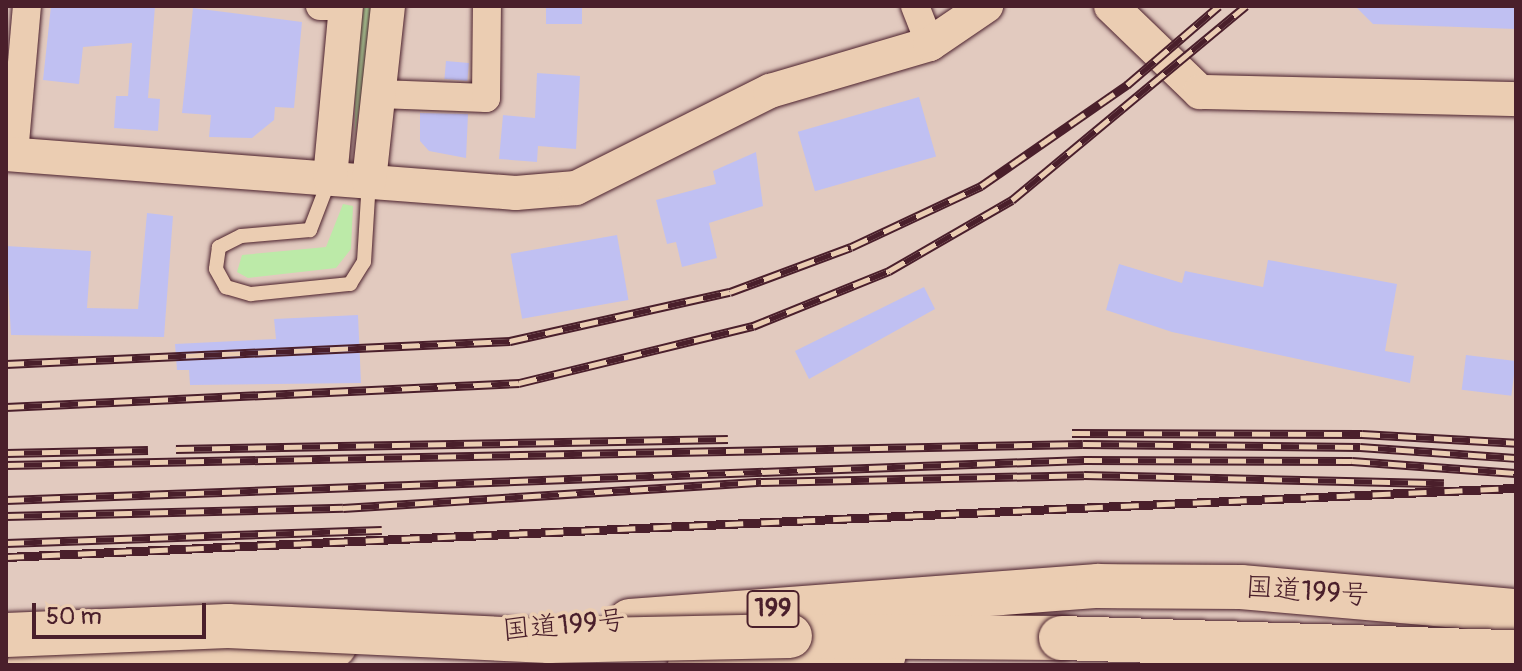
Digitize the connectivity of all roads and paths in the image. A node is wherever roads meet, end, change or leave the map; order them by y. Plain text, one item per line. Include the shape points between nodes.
1 (27, 6) edge
2 (320, 6) edge
3 (333, 6) edge
4 (346, 6) edge
5 (388, 6) edge
6 (487, 6) edge
7 (915, 6) edge
8 (986, 6) edge
9 (1111, 6) edge
10 (1126, 6) edge
11 (1145, 38) junction
12 (930, 44) junction
13 (379, 94) junction
14 (1516, 99) edge
15 (10, 154) edge
16 (330, 178) junction
17 (369, 181) junction
18 (1098, 586) junction
19 (1516, 611) edge
20 (1516, 630) edge
21 (6, 635) edge
22 (1090, 649) edge
23 (1516, 652) edge
24 (29, 665) edge
25 (690, 665) edge
26 (1497, 665) edge

1 - 15 street
2 - 3 street
4 - 16 street
5 - 13 street
6 - 13 street via 486,98
7 - 12 street
8 - 12 street
9 - 11 street
10 - 11 street
11 - 14 street via 1200,92
12 - 17 street via 770,91 576,188 516,193
13 - 17 street
15 - 16 street
16 - 17 street
16 - 17 lane via 310,230 241,236 219,247 216,269 226,287 251,294 350,284 364,262
18 - 19 highway, 国道199号 / 199 via 1241,587
18 - 22 highway
18 - 24 highway, 国道199号 / 199
20 - 22 highway, bridge
21 - 22 highway, bridge via 228,626 549,641 790,636
22 - 23 highway, bridge
22 - 25 highway, 国道199号 / 199
22 - 26 highway, 国道199号 / 199

